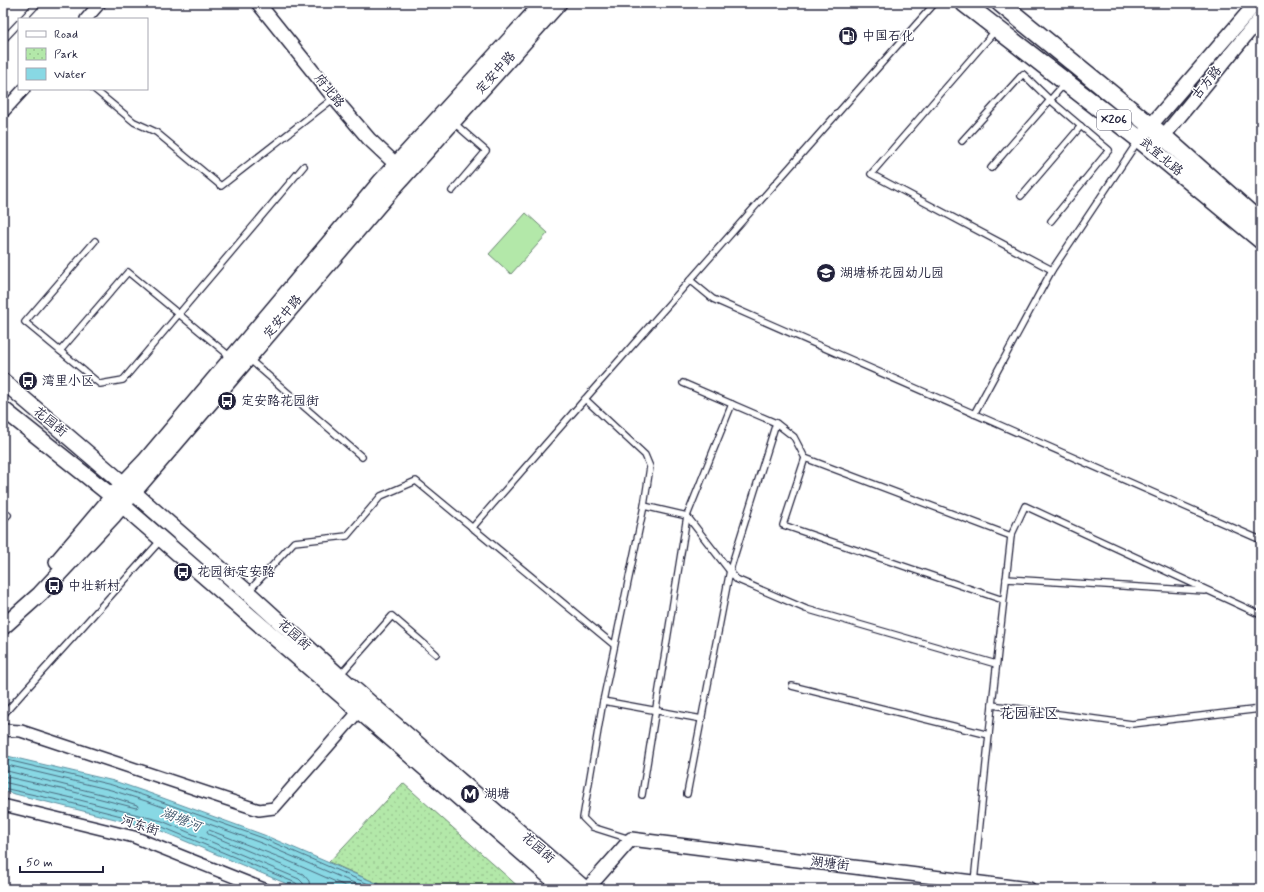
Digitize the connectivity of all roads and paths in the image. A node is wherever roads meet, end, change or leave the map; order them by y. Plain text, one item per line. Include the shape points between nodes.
1 (38, 3) edge
2 (100, 3) edge
3 (258, 3) edge
4 (543, 3) edge
5 (559, 3) edge
6 (935, 3) edge
7 (964, 3) edge
8 (1000, 3) edge
9 (1256, 3) edge
10 (1261, 17) edge
11 (24, 18) edge
12 (87, 18) edge
13 (18, 24) edge
14 (997, 29) junction
15 (3, 40) edge
16 (1065, 82) junction
17 (23, 90) edge
18 (95, 90) edge
19 (334, 98) junction
20 (1050, 100) junction
21 (3, 112) edge
22 (453, 122) junction
23 (1081, 126) junction
24 (1144, 132) junction
25 (1163, 136) junction
26 (962, 141) dead end
27 (1153, 150) junction
28 (304, 166) dead end
29 (991, 168) dead end
30 (402, 169) junction
31 (452, 191) dead end
32 (1021, 196) dead end
33 (1051, 221) dead end
34 (1261, 223) edge
35 (1261, 240) edge
36 (95, 241) dead end
37 (1052, 270) junction
38 (690, 280) junction
39 (179, 314) junction
40 (60, 351) junction
41 (232, 358) junction
42 (248, 358) junction
43 (3, 381) edge
44 (683, 383) dead end
45 (585, 399) junction
46 (732, 404) junction
47 (3, 409) edge
48 (974, 414) junction
49 (776, 423) junction
50 (362, 457) dead end
51 (805, 458) junction
52 (128, 488) junction
53 (118, 501) junction
54 (644, 506) junction
55 (3, 511) edge
56 (687, 516) junction
57 (3, 520) edge
58 (472, 528) junction
59 (1011, 536) junction
60 (162, 540) junction
61 (1261, 540) edge
62 (730, 570) junction
63 (1006, 579) junction
64 (1209, 591) junction
65 (248, 593) junction
66 (1004, 600) junction
67 (3, 615) edge
68 (1261, 615) edge
69 (3, 628) edge
70 (614, 645) junction
71 (436, 654) dead end
72 (996, 664) junction
73 (339, 676) junction
74 (792, 686) dead end
75 (603, 701) junction
76 (992, 705) junction
77 (1261, 709) edge
78 (656, 710) junction
79 (359, 711) junction
80 (3, 715) edge
81 (702, 719) junction
82 (3, 730) edge
83 (989, 735) junction
84 (642, 794) dead end
85 (688, 794) dead end
86 (3, 804) edge
87 (630, 839) junction
88 (974, 882) junction
89 (264, 889) edge
90 (564, 889) edge
91 (586, 889) edge
92 (1029, 889) edge

1 - 11 lane
2 - 12 street
3 - 19 street, 府北路
4 - 30 main road, 定安中路
5 - 22 main road, 定安中路
6 - 38 lane
7 - 14 main road, 武宜北路 / X206
8 - 24 main road, 武宜北路 / X206
9 - 24 street
10 - 25 street, 古方路
13 - 15 lane
14 - 16 main road, 武宜北路 / X206
14 - 37 lane via 871,174
16 - 20 lane
16 - 24 main road, 武宜北路 / X206
17 - 21 street
18 - 19 lane via 134,122 156,132 221,186
19 - 30 street, 府北路 via 369,138
20 - 23 lane
20 - 26 lane via 1023,74
20 - 29 lane
22 - 30 main road, 定安中路
22 - 31 lane via 486,151
23 - 32 lane
23 - 33 lane via 1109,150
24 - 25 main road, 武宜北路 / X206
24 - 27 main road, 武宜北路 / X206
24 - 37 lane
25 - 27 street, 古方路
25 - 34 main road, 武宜北路 / X206
27 - 35 main road, 武宜北路 / X206
28 - 39 lane
30 - 41 main road, 定安中路 via 376,187
30 - 42 main road, 定安中路
36 - 40 lane via 25,322
37 - 48 lane
38 - 45 lane
38 - 48 lane via 713,299
39 - 40 lane via 123,380 100,384
39 - 40 lane via 128,272
39 - 41 lane
41 - 52 main road, 定安中路 via 146,461
42 - 50 lane
42 - 52 main road, 定安中路
43 - 52 main road, 花园街
44 - 46 lane
45 - 54 lane via 645,455 650,467
45 - 58 lane
46 - 49 lane
46 - 56 lane
47 - 53 main road, 花园街
48 - 61 lane
49 - 51 lane via 794,437
49 - 62 lane
51 - 59 lane
51 - 66 lane via 783,525
52 - 53 main road, 定安中路
52 - 65 main road, 花园街
53 - 60 main road, 花园街
53 - 67 main road, 定安中路
53 - 69 main road, 定安中路 via 40,594
54 - 56 lane
54 - 70 lane
55 - 57 lane via 8,515
56 - 62 lane
56 - 78 lane
58 - 65 lane via 416,481 381,496 346,536 294,542
58 - 70 lane
59 - 63 lane
59 - 64 lane via 1025,506
60 - 79 main road, 花园街
60 - 80 lane
62 - 72 lane via 736,579 806,609
62 - 81 lane
63 - 64 lane
63 - 66 lane
64 - 68 lane
65 - 73 main road, 花园街
66 - 72 lane
70 - 75 lane
71 - 73 lane via 392,616
72 - 76 lane
73 - 91 main road, 花园街
74 - 83 lane
75 - 78 lane
75 - 87 lane via 583,818 592,827
76 - 77 lane via 1132,724
76 - 83 lane
78 - 81 lane
78 - 84 lane
79 - 82 street via 274,808 259,810 21,731
79 - 90 main road, 花园街
81 - 85 lane
83 - 88 lane
86 - 89 street, 河东街 via 134,837
87 - 88 street, 湖塘街
87 - 91 street
88 - 92 street, 湖塘街

